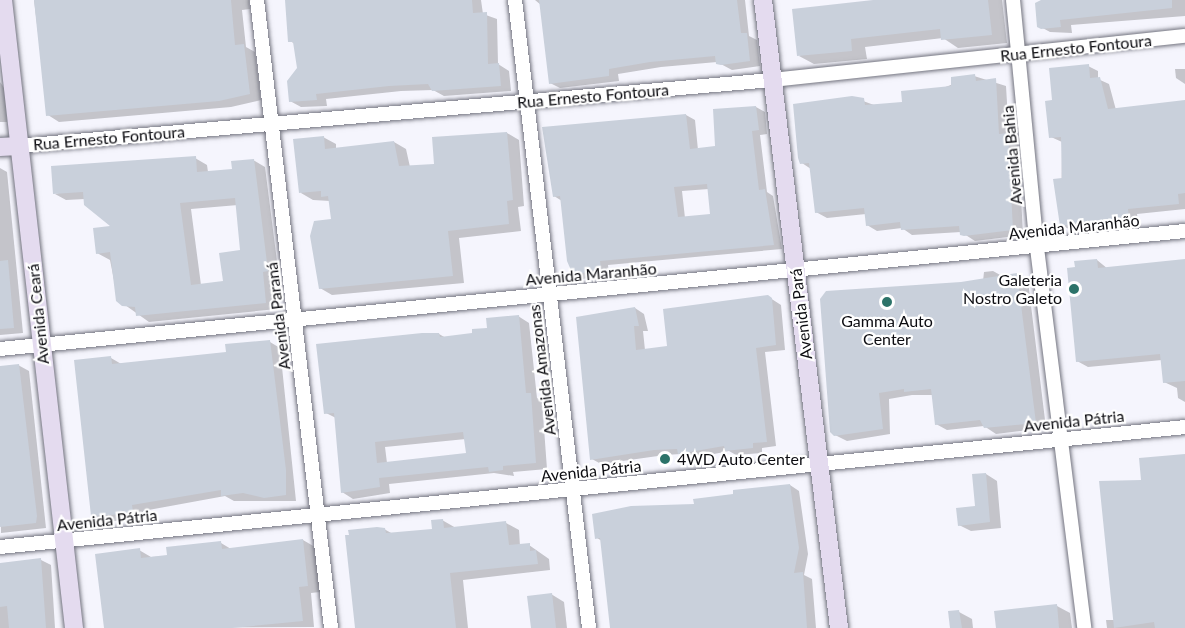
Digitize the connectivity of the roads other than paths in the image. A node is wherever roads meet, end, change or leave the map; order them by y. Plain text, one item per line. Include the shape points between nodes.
1 (3, 0) edge
2 (257, 0) edge
3 (515, 0) edge
4 (763, 0) edge
5 (1013, 0) edge
6 (1185, 36) edge
7 (1019, 54) junction
8 (772, 80) junction
9 (527, 101) junction
10 (272, 124) junction
11 (19, 146) junction
12 (0, 147) edge
13 (1185, 231) edge
14 (1037, 248) junction
15 (796, 272) junction
16 (549, 295) junction
17 (295, 318) junction
18 (42, 345) junction
19 (0, 349) edge
20 (1185, 427) edge
21 (1060, 439) junction
22 (819, 464) junction
23 (572, 489) junction
24 (318, 515) junction
25 (64, 541) junction
26 (0, 547) edge
27 (74, 628) edge
28 (331, 628) edge
29 (589, 628) edge
30 (839, 628) edge
31 (1084, 628) edge

1 - 11 street, Avenida Ceará
2 - 10 street, Avenida Paraná
3 - 9 street, Avenida Amazonas
4 - 8 street, Avenida Pará
5 - 7 street, Avenida Bahia
6 - 7 street, Rua Ernesto Fontoura
7 - 8 street, Rua Ernesto Fontoura
7 - 14 street, Avenida Bahia
8 - 9 street, Rua Ernesto Fontoura
8 - 15 street, Avenida Pará
9 - 10 street, Rua Ernesto Fontoura
9 - 16 street, Avenida Amazonas
10 - 11 street, Rua Ernesto Fontoura
10 - 17 street, Avenida Paraná
11 - 12 street, Rua Ernesto Fontoura
11 - 18 street, Avenida Ceará
13 - 14 street, Avenida Maranhão
14 - 15 street, Avenida Maranhão
14 - 21 street, Avenida Bahia
15 - 16 street, Avenida Maranhão
15 - 22 street, Avenida Pará
16 - 17 street, Avenida Maranhão
16 - 23 street, Avenida Amazonas
17 - 18 street, Avenida Maranhão
17 - 24 street, Avenida Paraná
18 - 19 street, Avenida Maranhão
18 - 25 street, Avenida Ceará
20 - 21 street, Avenida Pátria
21 - 22 street, Avenida Pátria
21 - 31 street, Avenida Bahia
22 - 23 street, Avenida Pátria
22 - 30 street, Avenida Pará
23 - 24 street, Avenida Pátria
23 - 29 street, Avenida Amazonas
24 - 25 street, Avenida Pátria
24 - 28 street, Avenida Paraná
25 - 26 street, Avenida Pátria
25 - 27 street, Avenida Ceará

